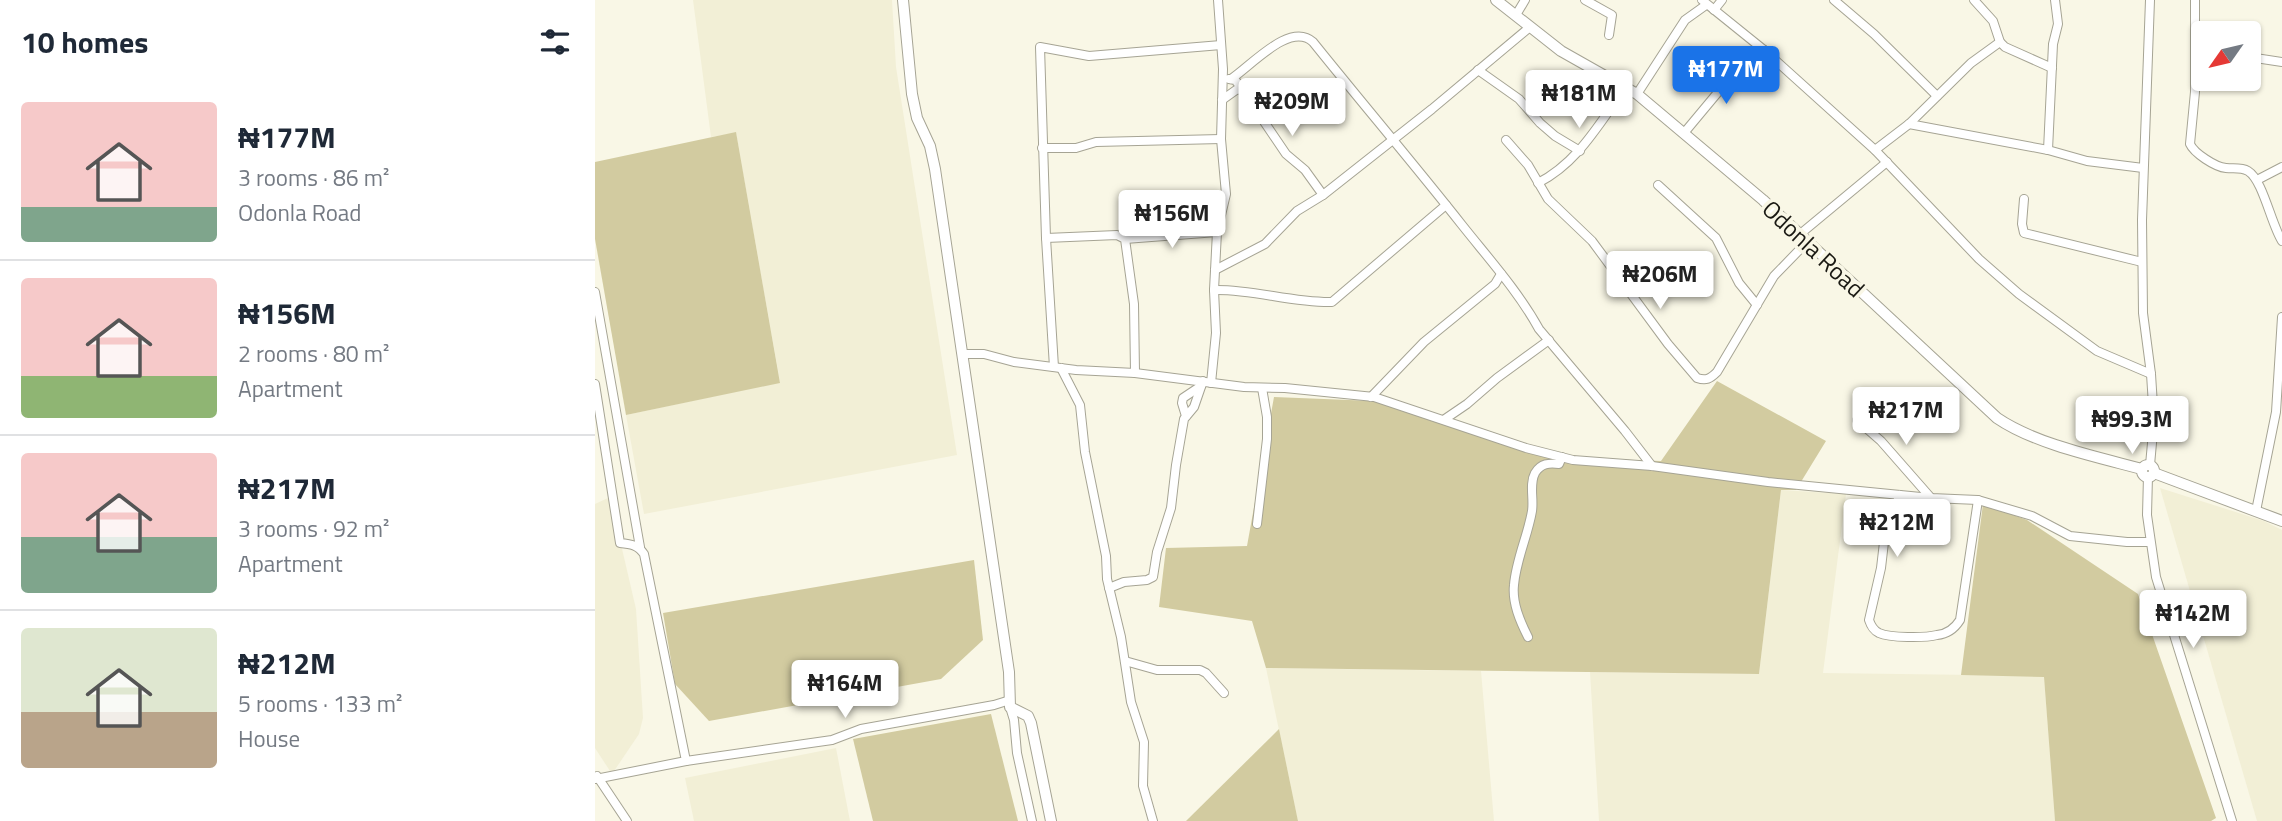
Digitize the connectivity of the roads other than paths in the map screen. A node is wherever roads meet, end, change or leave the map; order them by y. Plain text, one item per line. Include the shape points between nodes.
1 (903, 0) edge
2 (1218, 0) edge
3 (1496, 0) edge
4 (1525, 0) edge
5 (1585, 0) edge
6 (1722, 0) edge
7 (1833, 0) edge
8 (1974, 0) edge
9 (2055, 0) edge
10 (2150, 0) edge
11 (2195, 0) edge
12 (1707, 5) edge
13 (1516, 15) junction
14 (1530, 27) junction
15 (1609, 35) dead end
16 (2000, 42) junction
17 (1221, 45) junction
18 (1764, 50) junction
19 (2261, 59) edge
20 (2282, 62) edge
21 (2052, 68) junction
22 (1245, 70) junction
23 (1478, 70) junction
24 (1227, 79) junction
25 (1241, 87) junction
26 (1626, 87) junction
27 (1637, 94) junction
28 (1937, 96) junction
29 (1222, 100) junction
30 (1909, 124) junction
31 (1684, 133) junction
32 (1221, 139) junction
33 (1393, 139) junction
34 (1506, 140) dead end
35 (1042, 148) junction
36 (1875, 150) junction
37 (2048, 150) junction
38 (1580, 151) junction
39 (1887, 162) junction
40 (2282, 167) edge
41 (2143, 168) junction
42 (2256, 180) junction
43 (1538, 183) junction
44 (1658, 185) dead end
45 (1323, 195) junction
46 (2024, 199) dead end
47 (1446, 205) junction
48 (2282, 215) edge
49 (2272, 216) junction
50 (1217, 232) junction
51 (1046, 238) junction
52 (1125, 239) junction
53 (1803, 239) junction
54 (2282, 241) edge
55 (2142, 262) junction
56 (1215, 270) junction
57 (1501, 274) junction
58 (1215, 290) junction
59 (595, 292) edge
60 (1757, 305) junction
61 (2282, 317) edge
62 (1549, 340) junction
63 (962, 354) junction
64 (1057, 368) junction
65 (1076, 370) junction
66 (1135, 373) junction
67 (2151, 374) junction
68 (1069, 380) junction
69 (595, 383) edge
70 (1205, 383) junction
71 (1262, 388) junction
72 (1371, 397) junction
73 (2279, 412) edge
74 (1186, 416) junction
75 (1445, 419) junction
76 (1857, 420) dead end
77 (1562, 457) junction
78 (1652, 466) junction
79 (2149, 471) junction
80 (1900, 495) junction
81 (1931, 498) junction
82 (1978, 500) junction
83 (2256, 512) junction
84 (2282, 521) edge
85 (1257, 524) dead end
86 (2149, 542) junction
87 (640, 547) junction
88 (1109, 588) junction
89 (1528, 637) dead end
90 (1125, 662) junction
91 (1224, 692) dead end
92 (1010, 704) junction
93 (686, 761) junction
94 (596, 776) edge
95 (627, 821) edge
96 (1032, 821) edge
97 (1051, 821) edge
98 (1153, 821) edge
99 (2232, 821) edge

1 - 63 street via 912,94 934,162
2 - 17 street
3 - 13 street, Odonla Road
4 - 13 street
5 - 15 street via 1612,15
6 - 12 street
7 - 28 street
8 - 16 street via 1993,21
9 - 21 street via 2058,24
10 - 41 street
11 - 42 street via 2190,144 2222,168 2241,169
12 - 18 street
12 - 27 street via 1685,20
13 - 14 street, Odonla Road
14 - 23 street
14 - 26 street, Odonla Road via 1561,51
16 - 21 street
16 - 28 street
17 - 24 street
17 - 35 street via 1089,56 1040,47
18 - 31 street via 1734,74
18 - 36 street
19 - 20 street
21 - 37 street
22 - 24 street
22 - 25 street
22 - 33 street via 1284,39 1307,37
23 - 33 street
23 - 38 street via 1519,99 1555,136
24 - 25 street
24 - 29 street
25 - 29 street
25 - 45 street via 1286,154
26 - 27 street, Odonla Road
26 - 38 street
27 - 31 street, Odonla Road
28 - 30 street
29 - 32 street
30 - 36 street
30 - 37 street
31 - 53 street, Odonla Road
32 - 35 street
32 - 50 street via 1226,194
33 - 45 street
33 - 47 street
34 - 43 street
35 - 51 street
36 - 39 street
37 - 41 street via 2087,161
38 - 43 street
39 - 53 street
39 - 67 street via 1979,259 2019,294 2097,351
40 - 42 street
41 - 55 street
42 - 49 street
43 - 60 street via 1548,199 1592,241 1697,378 1710,378 1717,372
44 - 60 street via 1716,238 1735,277
45 - 56 street via 1297,211 1258,249
46 - 55 street via 2024,233
47 - 57 street
47 - 58 street via 1332,302
48 - 49 street
49 - 54 street
50 - 52 street
50 - 56 street
51 - 52 street via 1117,235
51 - 64 street
52 - 66 street via 1134,304
53 - 60 street
53 - 79 street, Odonla Road via 2008,426
55 - 67 street
56 - 58 street
57 - 62 street
57 - 72 street via 1488,291 1424,342
58 - 70 street via 1216,333
59 - 87 street
61 - 73 street
62 - 75 street
62 - 78 street
63 - 64 street
63 - 92 street
64 - 65 street
64 - 68 street
65 - 66 street
65 - 68 street
66 - 70 street
67 - 79 street via 2154,421
68 - 88 street via 1080,405
69 - 87 street via 620,543
70 - 71 street
70 - 74 street
70 - 74 street via 1183,398
71 - 72 street
71 - 85 street via 1267,439
72 - 75 street
73 - 83 street
74 - 88 street via 1171,508 1153,577
75 - 77 street
76 - 81 street
77 - 78 street
77 - 89 street via 1559,464 1540,467 1533,482 1532,513 1514,585 1514,604
78 - 80 street
79 - 83 street, Odonla Road
79 - 86 street
80 - 81 street
80 - 82 street via 1885,525 1869,620 1878,632 1903,636 1938,635 1960,620
81 - 82 street
82 - 86 street via 2032,516 2070,536
83 - 84 street, Odonla Road
86 - 99 street via 2156,578
87 - 93 street
88 - 90 street
90 - 91 street via 1157,670 1200,670
90 - 98 street via 1144,742 1143,786
92 - 93 street via 861,729 832,740
92 - 96 street
92 - 97 street via 1028,716
93 - 94 street
94 - 95 street

